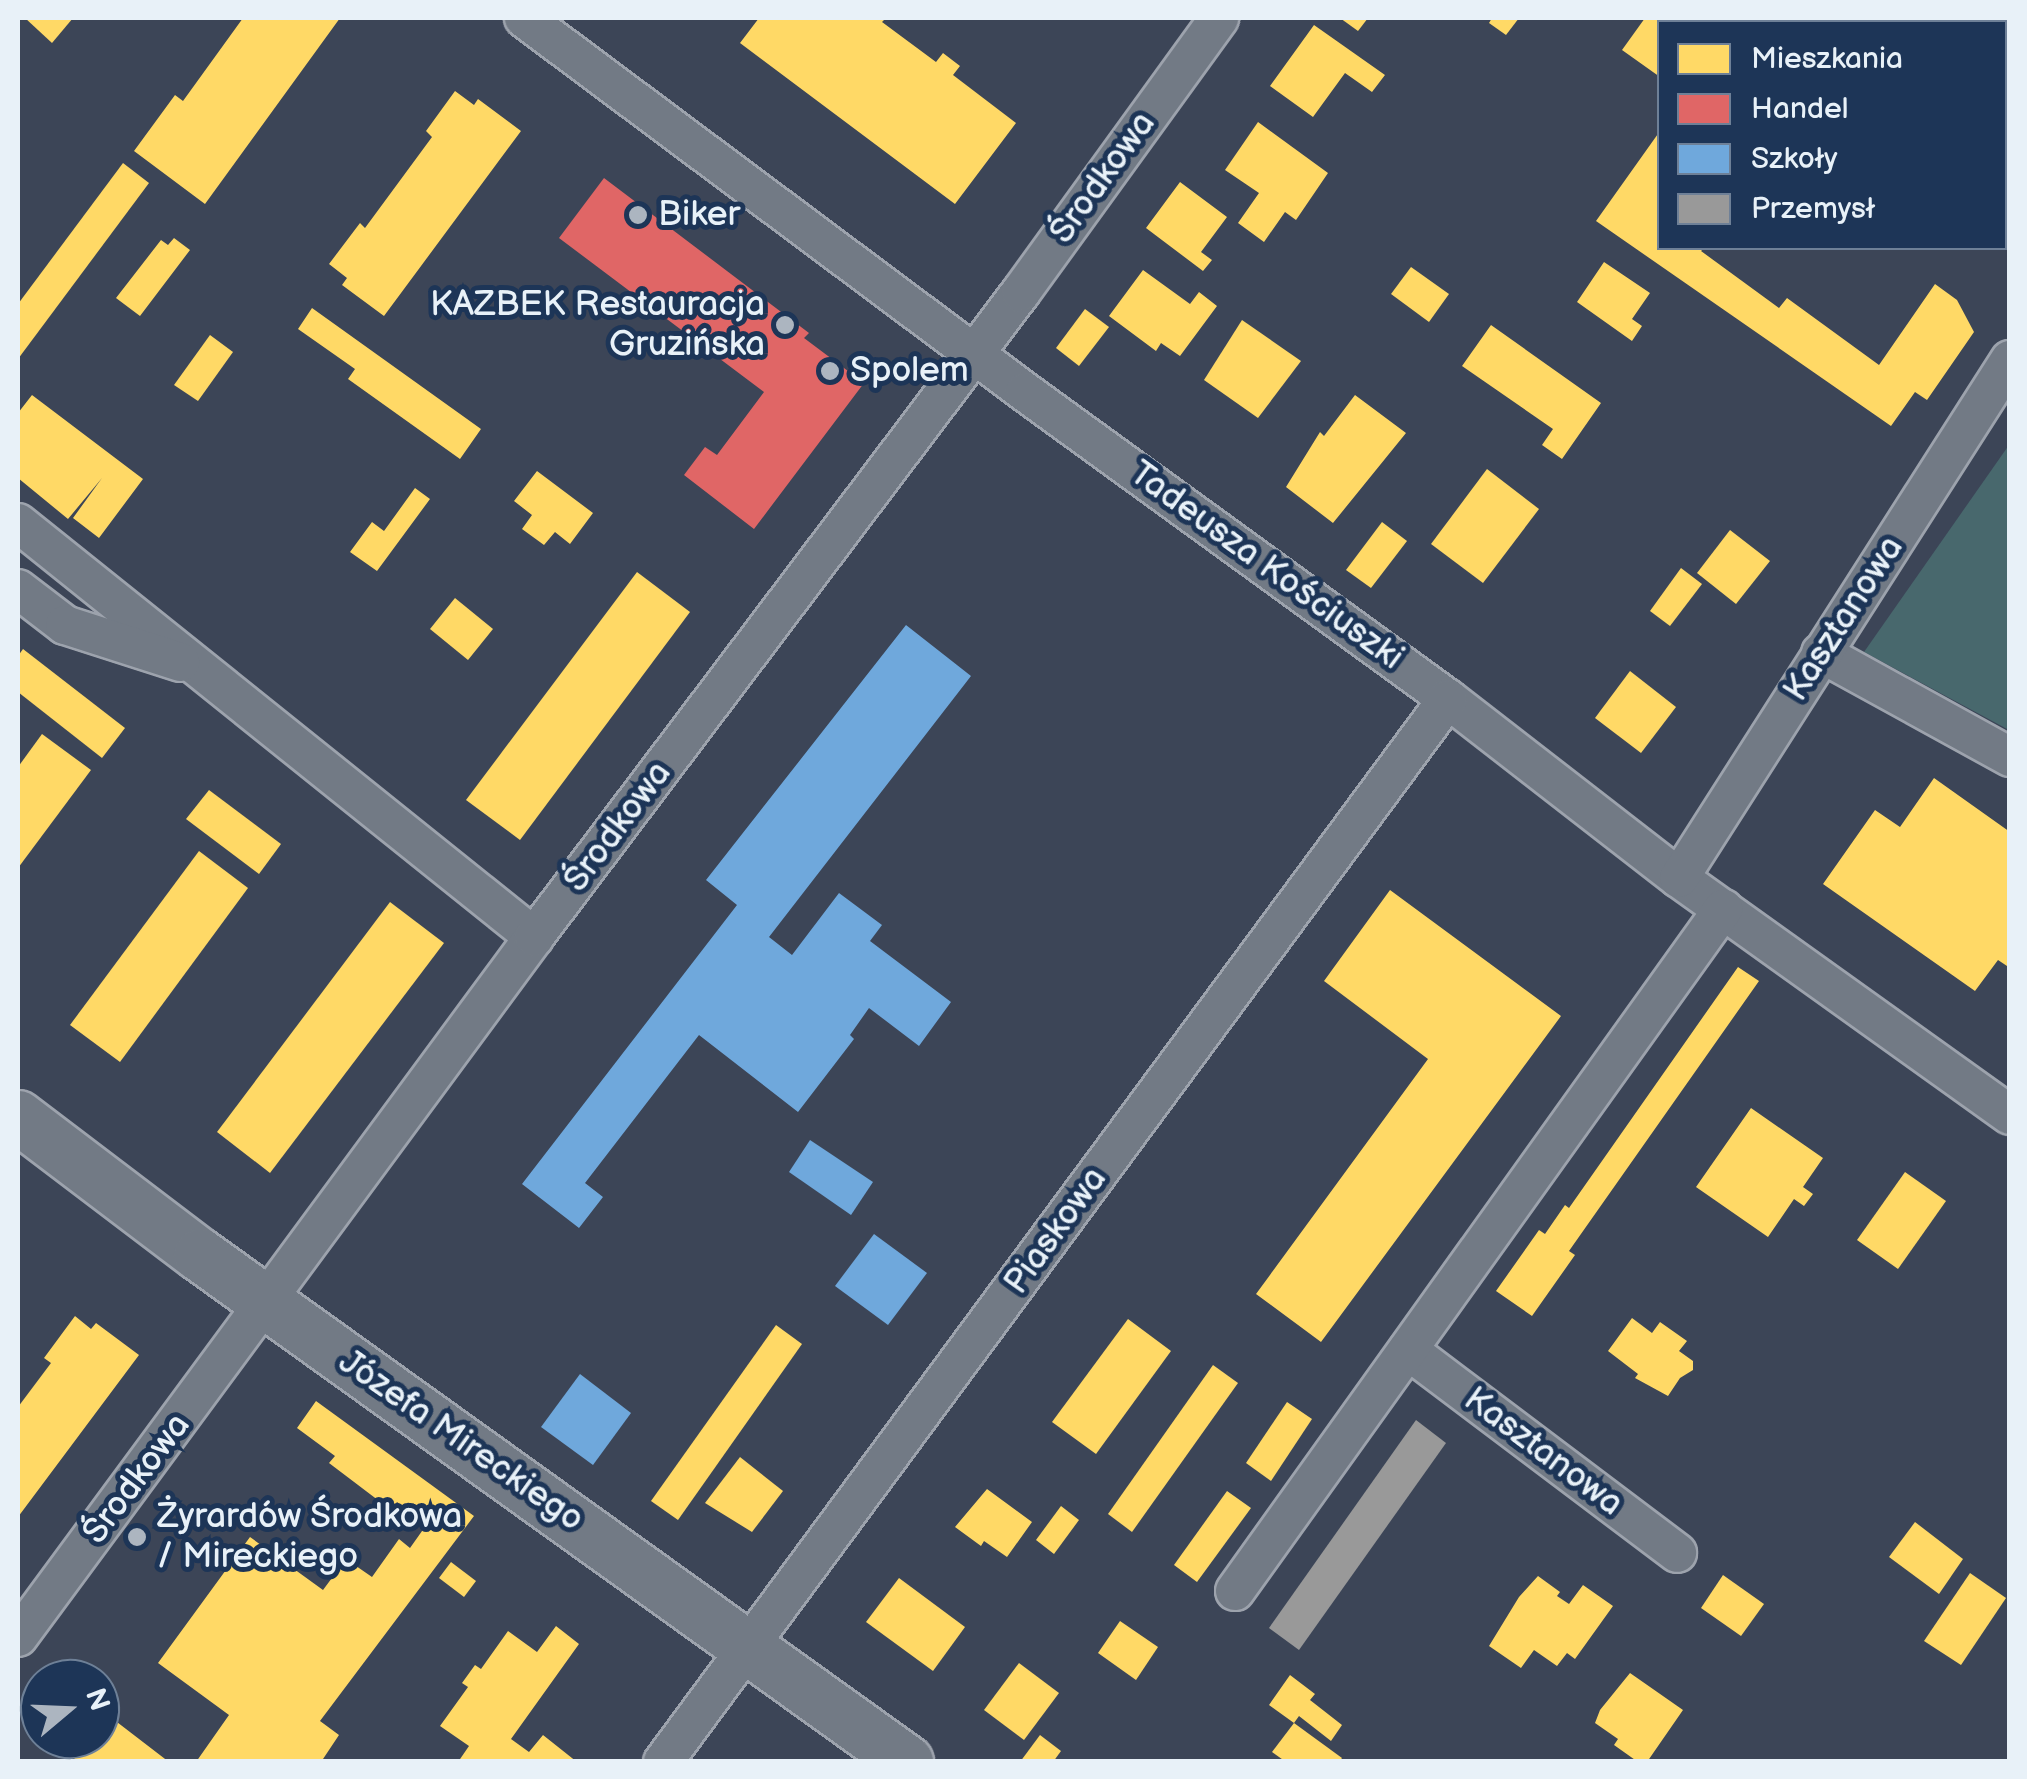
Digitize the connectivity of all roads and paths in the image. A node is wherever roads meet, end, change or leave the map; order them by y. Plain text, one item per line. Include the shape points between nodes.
1 (524, 18) edge
2 (1219, 18) edge
3 (976, 352) junction
4 (2010, 360) edge
5 (18, 523) edge
6 (18, 590) edge
7 (1821, 654) junction
8 (206, 670) junction
9 (1448, 699) junction
10 (2010, 757) edge
11 (1679, 878) junction
12 (1723, 910) junction
13 (534, 937) junction
14 (2010, 1115) edge
15 (18, 1117) edge
16 (268, 1304) junction
17 (1408, 1350) junction
18 (1678, 1553) dead end
19 (1235, 1590) dead end
20 (18, 1637) edge
21 (750, 1646) junction
22 (663, 1762) edge
23 (907, 1762) edge

1 - 3 street, Tadeusza Kościuszki
2 - 3 street, Środkowa
3 - 9 street, Tadeusza Kościuszki
3 - 13 street, Środkowa
4 - 7 street, Kasztanowa
5 - 8 street
6 - 8 street via 64,625
7 - 10 street
7 - 11 street, Kasztanowa
8 - 13 street
9 - 11 street, Tadeusza Kościuszki
9 - 21 street, Piaskowa
11 - 12 street, Tadeusza Kościuszki
12 - 14 street, Tadeusza Kościuszki
12 - 17 street
13 - 16 street, Środkowa
15 - 16 street, Józefa Mireckiego
16 - 20 street, Środkowa
16 - 21 street, Józefa Mireckiego
17 - 18 street, Kasztanowa
17 - 19 street
21 - 22 street, Piaskowa
21 - 23 street, Józefa Mireckiego

